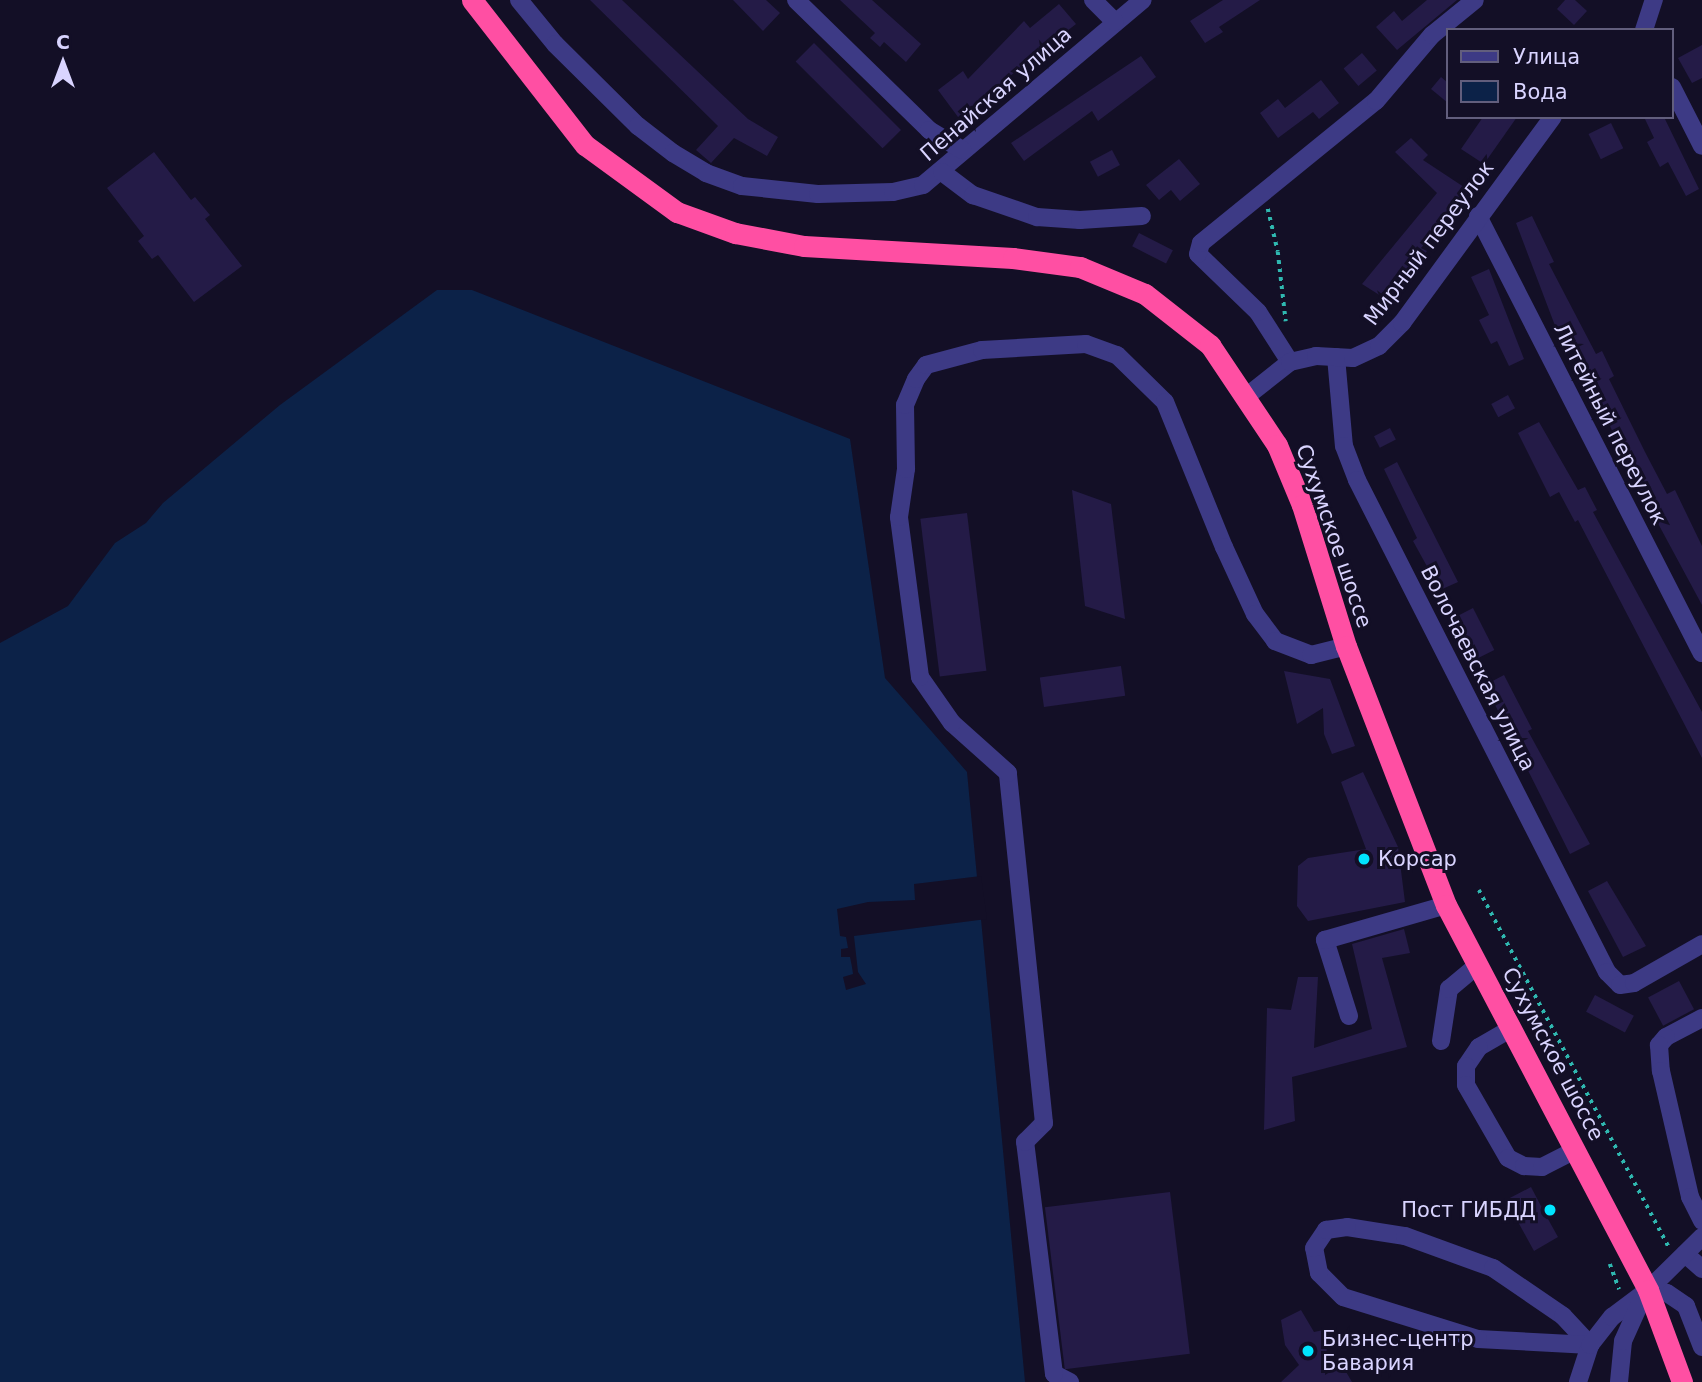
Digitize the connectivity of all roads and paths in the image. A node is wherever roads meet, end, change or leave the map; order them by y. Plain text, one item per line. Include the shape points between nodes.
1 (472, 0) edge
2 (519, 0) edge
3 (796, 0) edge
4 (1093, 0) edge
5 (1143, 0) edge
6 (1475, 0) edge
7 (1654, 0) edge
8 (1115, 22) junction
9 (1645, 28) edge
10 (1674, 91) edge
11 (1551, 119) edge
12 (1702, 146) edge
13 (962, 150) junction
14 (942, 172) junction
15 (1265, 195) junction
16 (1142, 216) dead end
17 (1478, 216) junction
18 (1336, 357) junction
19 (1290, 362) junction
20 (1247, 396) junction
21 (1346, 646) junction
22 (1702, 653) edge
23 (1479, 890) dead end
24 (1446, 905) junction
25 (1702, 944) edge
26 (1478, 965) junction
27 (1349, 1016) dead end
28 (1702, 1018) edge
29 (1512, 1028) junction
30 (1441, 1041) dead end
31 (1576, 1150) junction
32 (1702, 1221) edge
33 (1702, 1237) edge
34 (1681, 1258) junction
35 (1608, 1259) dead end
36 (1702, 1269) edge
37 (1648, 1290) junction
38 (1612, 1318) junction
39 (1590, 1345) junction
40 (1702, 1347) edge
41 (1070, 1382) edge
42 (1578, 1382) edge
43 (1619, 1382) edge
44 (1682, 1382) edge

1 - 20 highway, Сухумское шоссе via 585,145 677,212 735,233 804,246 1052,261 1103,274 1145,294 1191,326
2 - 14 street, Пенайская улица via 555,44 638,126 706,173 777,193 818,194 893,192 923,185
3 - 13 street via 929,130
4 - 8 street
5 - 8 street, Пенайская улица
6 - 15 street via 1432,35 1376,100
7 - 9 street
8 - 13 street, Пенайская улица
10 - 12 street
11 - 17 street, Мирный переулок
13 - 14 street, Пенайская улица
14 - 16 street via 973,195 1037,217
15 - 19 path via 1278,252
15 - 19 street via 1201,243 1198,254 1258,312
17 - 18 street, Мирный переулок via 1402,323 1378,346 1353,358
17 - 22 street, Литейный переулок
18 - 19 street, Мирный переулок
18 - 25 street, Волочаевская улица via 1344,446 1357,480 1607,972 1620,985 1634,983
19 - 20 street
20 - 21 highway, Сухумское шоссе via 1277,445 1298,495
21 - 24 highway, Сухумское шоссе
21 - 41 street via 1311,655 1275,641 1255,614 1224,547 1166,402 1117,355 1086,344 982,350 926,365 916,379 905,405 906,469 899,517 920,677 952,723 1009,773 1044,1123 1025,1142 1054,1374
23 - 34 path
24 - 26 highway, Сухумское шоссе
24 - 27 street via 1325,940
26 - 29 highway, Сухумское шоссе
26 - 30 street via 1449,989
28 - 32 street via 1665,1037 1659,1045 1690,1197
29 - 31 highway, Сухумское шоссе
29 - 31 street via 1479,1047 1466,1066 1466,1085 1508,1158 1524,1166 1542,1167
31 - 37 highway, Сухумское шоссе
33 - 34 street
34 - 36 street
34 - 37 street
35 - 38 path via 1620,1284
37 - 38 street
37 - 40 street via 1667,1293 1686,1306
37 - 43 street via 1623,1341
37 - 44 highway, Сухумское шоссе
38 - 39 street
39 - 39 street via 1478,1339 1392,1315 1343,1297 1326,1284 1313,1259 1314,1248 1326,1230 1347,1227 1405,1236 1493,1268 1563,1316
39 - 42 street

